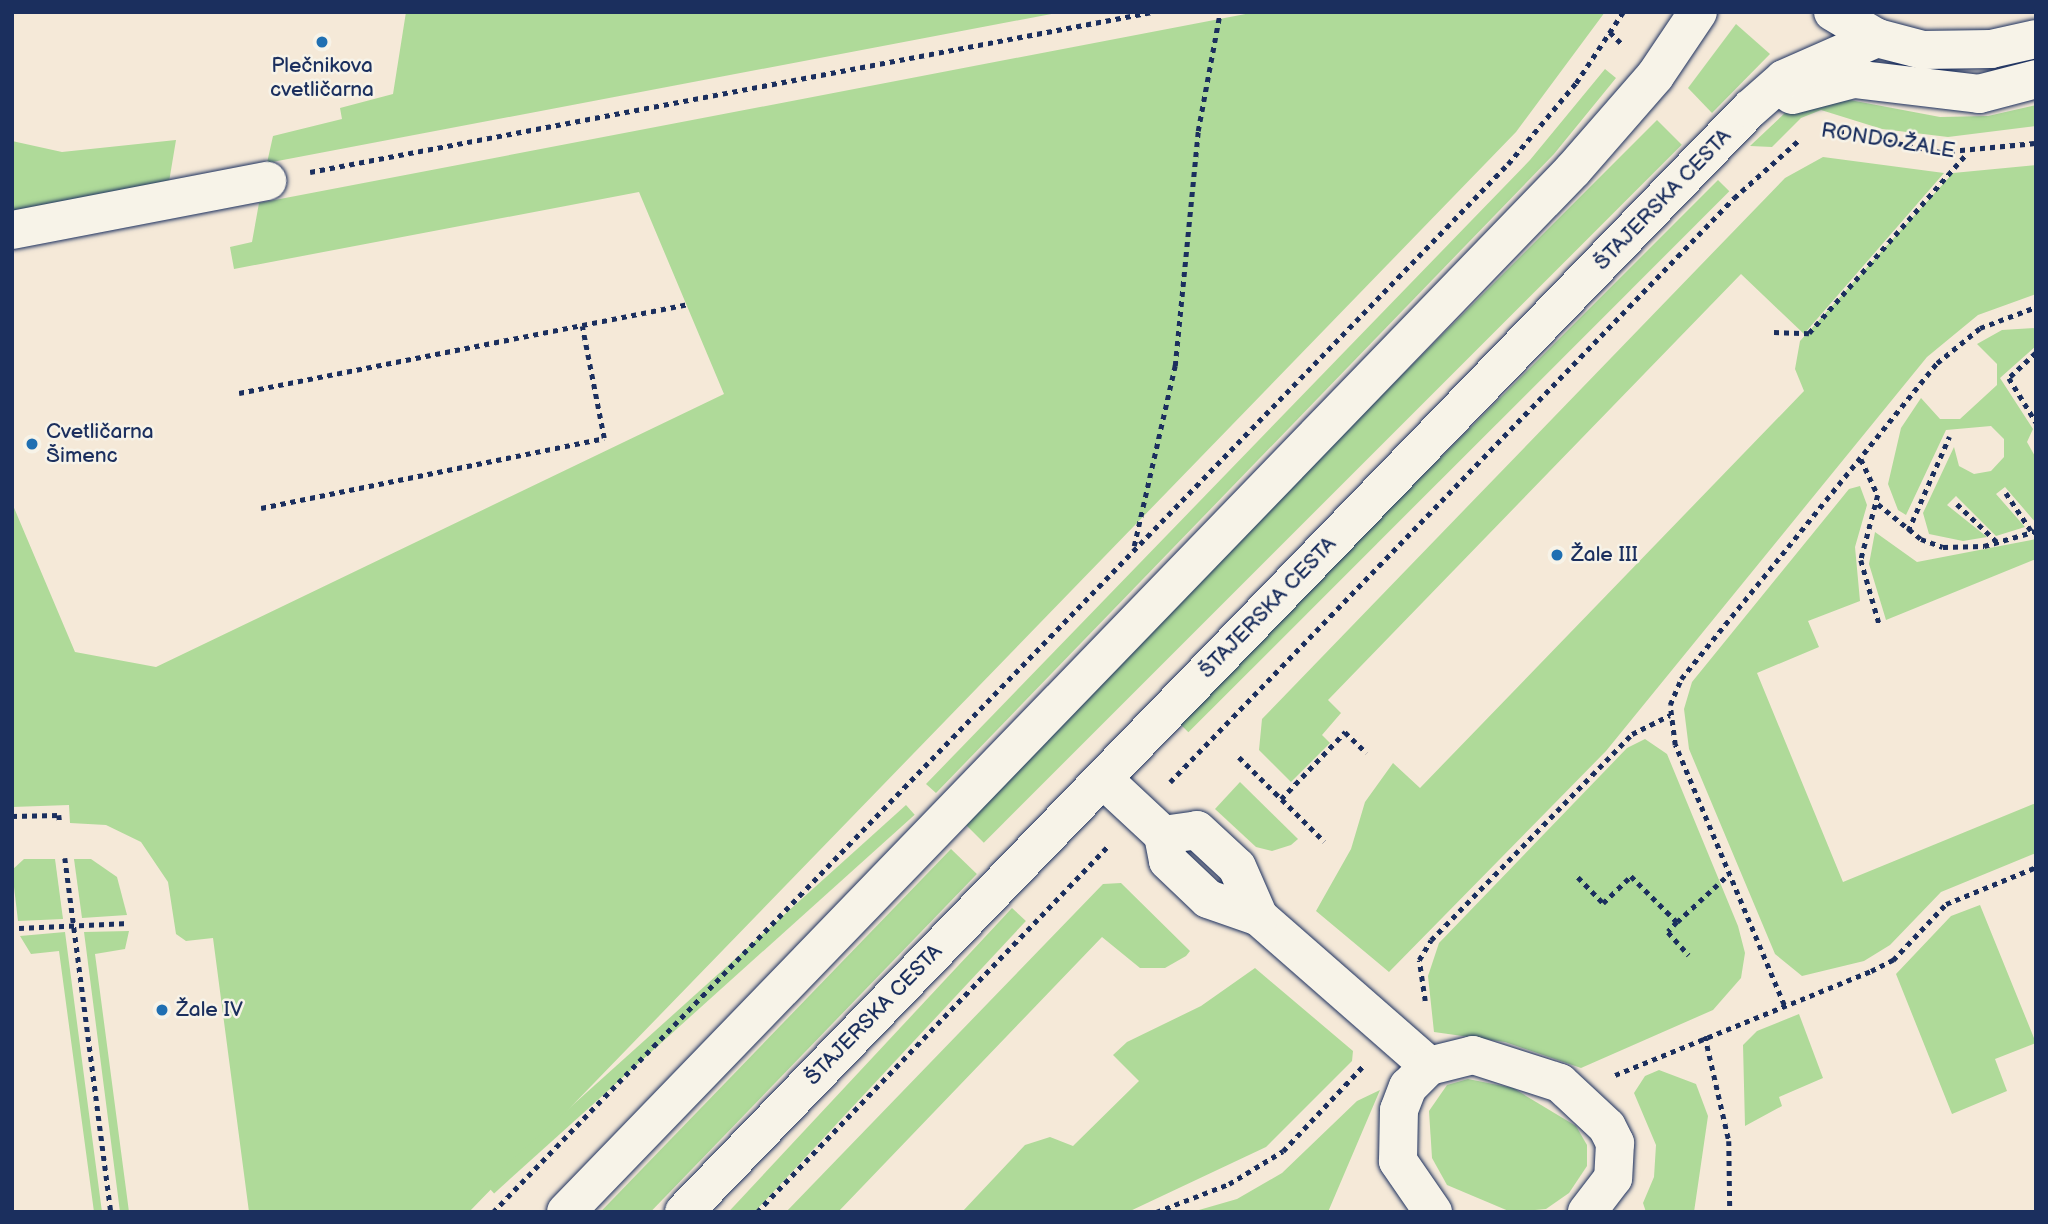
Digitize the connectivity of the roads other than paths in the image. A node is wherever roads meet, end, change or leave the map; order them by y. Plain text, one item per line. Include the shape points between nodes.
1 (1698, 12) edge
2 (1833, 12) edge
3 (1877, 38) junction
4 (2036, 39) edge
5 (2036, 79) edge
6 (1750, 109) junction
7 (267, 181) road end
8 (12, 230) edge
9 (1103, 779) junction
10 (1409, 1047) junction
11 (566, 1212) edge
12 (684, 1212) edge
13 (1433, 1212) edge
14 (1587, 1212) edge

1 - 11 main road via 1655,76 1573,170
2 - 3 main road
3 - 4 main road via 1943,51
3 - 6 main road, ŠTAJERSKA CESTA via 1784,79
5 - 6 main road via 1953,96 1854,79
6 - 9 main road, ŠTAJERSKA CESTA
7 - 8 main road
9 - 10 main road via 1163,835 1168,861 1208,899 1259,918
9 - 12 main road, ŠTAJERSKA CESTA
10 - 13 main road via 1393,1141 1404,1175
10 - 14 main road via 1486,1058 1540,1073 1579,1096 1615,1143 1613,1178

